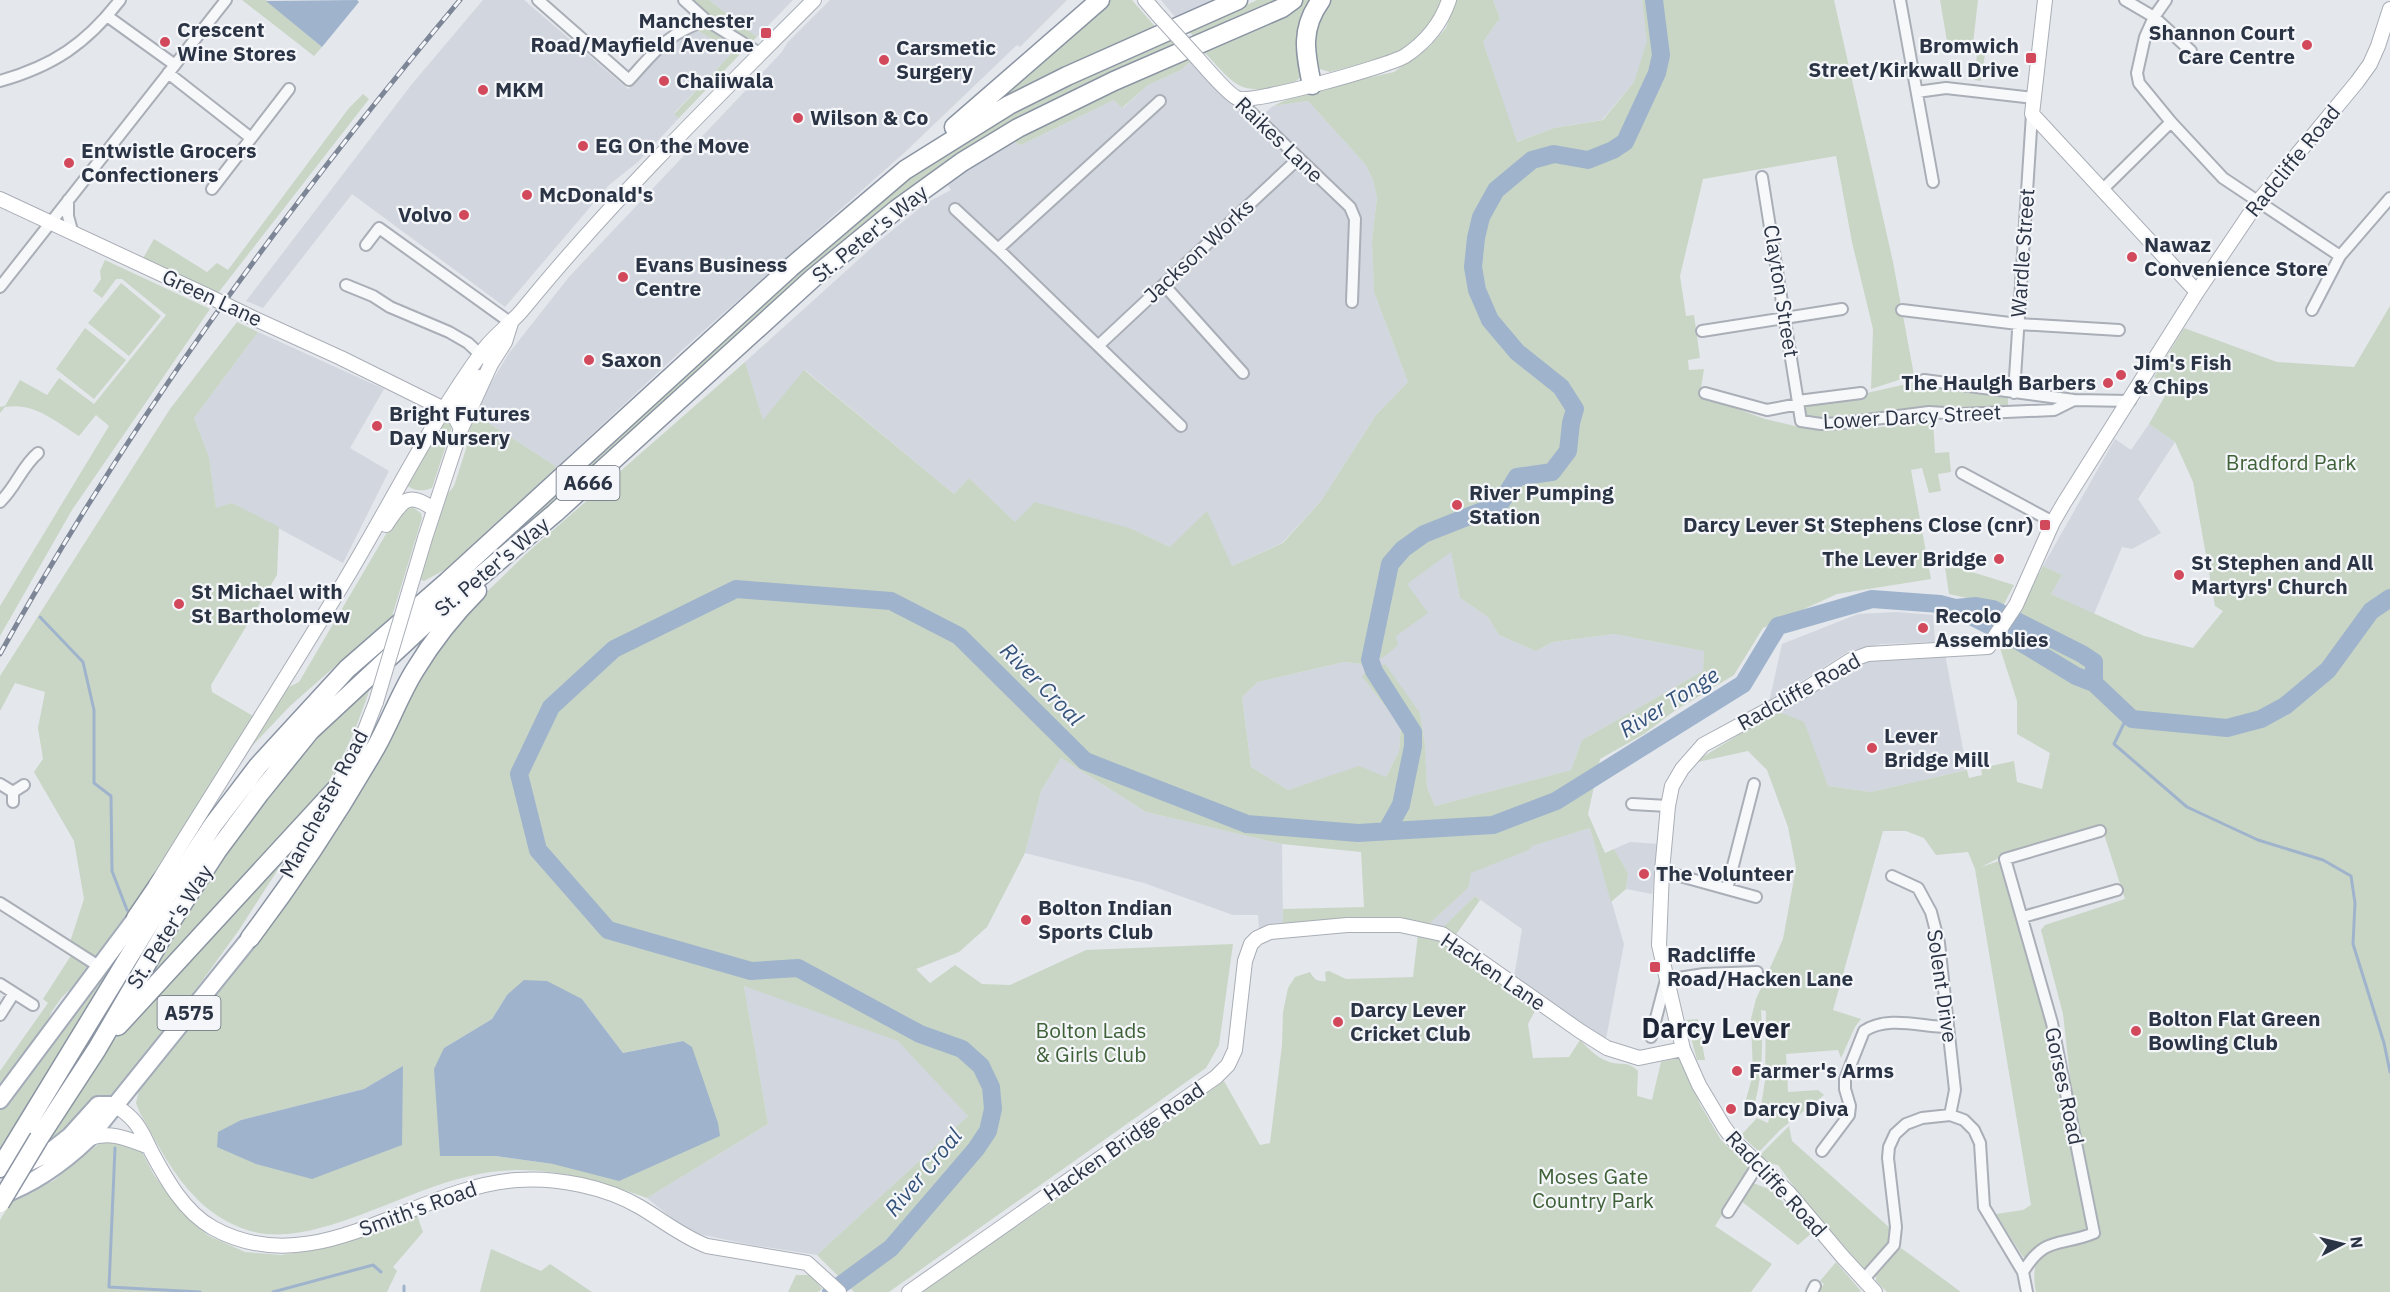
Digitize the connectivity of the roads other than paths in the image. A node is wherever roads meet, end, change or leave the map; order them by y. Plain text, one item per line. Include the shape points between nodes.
1 (120, 0) edge
2 (226, 0) edge
3 (538, 0) edge
4 (684, 0) edge
5 (814, 0) edge
6 (1100, 0) edge
7 (1145, 0) edge
8 (1238, 0) edge
9 (1293, 0) edge
10 (1321, 0) edge
11 (1449, 0) edge
12 (1900, 0) edge
13 (2045, 0) edge
14 (2126, 0) edge
15 (2166, 0) edge
16 (2390, 9) edge
17 (107, 16) junction
18 (2154, 17) junction
19 (706, 20) junction
20 (2191, 51) dead end
21 (761, 54) junction
22 (172, 69) junction
23 (0, 81) edge
24 (1312, 85) junction
25 (1917, 92) junction
26 (288, 95) dead end
27 (1236, 98) junction
28 (2034, 98) junction
29 (1160, 101) dead end
30 (2032, 114) junction
31 (2171, 122) junction
32 (251, 138) junction
33 (1299, 158) junction
34 (905, 170) junction
35 (1762, 177) dead end
36 (1934, 183) dead end
37 (212, 189) dead end
38 (2102, 190) junction
39 (2390, 198) edge
40 (0, 200) edge
41 (68, 200) junction
42 (2257, 203) junction
43 (955, 209) dead end
44 (51, 223) junction
45 (73, 234) junction
46 (366, 245) dead end
47 (998, 249) junction
48 (2340, 256) junction
49 (346, 285) dead end
50 (1164, 285) junction
51 (0, 287) edge
52 (2196, 292) junction
53 (1352, 302) dead end
54 (1842, 309) dead end
55 (1902, 310) dead end
56 (2312, 310) dead end
57 (1785, 318) junction
58 (511, 323) junction
59 (2019, 324) junction
60 (2119, 330) dead end
61 (1702, 331) dead end
62 (1100, 345) junction
63 (486, 359) junction
64 (1243, 373) dead end
65 (1924, 380) dead end
66 (1705, 393) dead end
67 (1861, 393) dead end
68 (2014, 393) junction
69 (423, 400) junction
70 (2073, 400) junction
71 (2130, 401) junction
72 (1798, 403) junction
73 (444, 409) junction
74 (1181, 426) dead end
75 (461, 429) junction
76 (429, 434) junction
77 (30, 456) dead end
78 (1962, 473) dead end
79 (0, 502) edge
80 (434, 509) junction
81 (555, 513) junction
82 (2053, 522) junction
83 (344, 583) junction
84 (347, 669) junction
85 (0, 784) edge
86 (24, 784) dead end
87 (1754, 784) dead end
88 (336, 789) junction
89 (1632, 804) dead end
90 (1668, 806) junction
91 (2100, 831) dead end
92 (1662, 871) junction
93 (1892, 876) dead end
94 (1727, 889) junction
95 (2117, 890) dead end
96 (1756, 897) dead end
97 (0, 903) edge
98 (2023, 917) junction
99 (136, 918) junction
100 (250, 938) junction
101 (1257, 938) joint
102 (100, 967) junction
103 (1757, 972) dead end
104 (1666, 980) junction
105 (0, 984) edge
106 (14, 993) junction
107 (33, 1005) dead end
108 (0, 1015) edge
109 (1948, 1027) junction
110 (1651, 1037) dead end
111 (97, 1049) junction
112 (1683, 1049) junction
113 (129, 1088) junction
114 (0, 1100) edge
115 (116, 1105) junction
116 (1950, 1115) junction
117 (133, 1120) junction
118 (88, 1139) junction
119 (148, 1147) junction
120 (1822, 1151) dead end
121 (1757, 1162) junction
122 (0, 1168) edge
123 (0, 1175) edge
124 (0, 1196) edge
125 (0, 1203) edge
126 (1728, 1212) dead end
127 (2024, 1272) junction
128 (1863, 1280) junction
129 (839, 1292) edge
130 (909, 1292) edge
131 (1875, 1292) edge
132 (2027, 1292) edge

1 - 17 street
2 - 22 street
3 - 19 street via 629,80 663,42
4 - 19 street
5 - 21 main road, Manchester Road
6 - 34 highway
7 - 27 main road, Raikes Lane, bridge
8 - 34 highway, St. Peter's Way / A666 via 1018,100
9 - 81 highway, St. Peter's Way / A666 via 1063,105 962,162 813,278
10 - 24 highway via 1306,34
11 - 24 main road via 1438,26 1404,57
12 - 25 street
13 - 28 main road
14 - 18 street
15 - 18 street
16 - 42 main road, Radcliffe Road via 2378,46 2363,73
17 - 22 street
17 - 23 street via 71,50 43,66
18 - 20 street
18 - 31 street via 2141,49 2137,78
19 - 21 street
21 - 58 main road, Manchester Road via 563,261
22 - 32 street
22 - 41 street
24 - 27 main road via 1249,100
25 - 28 street via 1946,88
25 - 36 street
26 - 32 street
27 - 33 street, Raikes Lane
28 - 30 main road
29 - 47 street
30 - 38 main road
30 - 59 street, Wardle Street
31 - 38 street
31 - 42 street via 2223,178
32 - 37 street
33 - 50 street, Jackson Works
33 - 53 street, Raikes Lane via 1350,207 1355,219
34 - 84 highway, St. Peter's Way / A666 via 790,268
35 - 57 street, Clayton Street
38 - 52 main road
39 - 48 street
40 - 44 main road, Green Lane
41 - 44 street
41 - 45 street
42 - 48 street
42 - 52 main road, Radcliffe Road
43 - 47 street
44 - 45 main road, Green Lane
44 - 51 street
45 - 69 main road, Green Lane, bridge via 342,358
46 - 58 street via 379,228
47 - 62 street
48 - 56 street
49 - 63 street via 358,296 449,332
50 - 62 street, Jackson Works
50 - 64 street
52 - 71 main road, Radcliffe Road
54 - 57 street
55 - 59 street
57 - 61 street
57 - 72 street, Clayton Street
58 - 63 main road, Manchester Road via 505,342
59 - 60 street
59 - 68 street, Wardle Street
62 - 74 street
63 - 73 main road via 462,399
63 - 75 main road, Manchester Road
65 - 68 street
66 - 72 street via 1767,410
67 - 72 street
68 - 70 street
69 - 73 main road, Green Lane
69 - 76 main road
70 - 71 street
70 - 72 street, Lower Darcy Street via 2054,410 1929,412 1821,424 1800,420
71 - 82 main road, Radcliffe Road
73 - 75 main road, Green Lane
73 - 76 main road
75 - 80 main road, Manchester Road
76 - 83 main road
77 - 79 street via 15,486
78 - 82 street
80 - 83 main road via 418,499 403,502
80 - 88 main road, Manchester Road, bridge via 376,702
81 - 100 highway via 470,598 432,646 415,670 349,795
81 - 111 highway, St. Peter's Way / A666 via 437,613 310,731 217,851
82 - 90 main road, Radcliffe Road via 2016,605 1988,647 1875,654 1851,660 1703,746 1672,786
83 - 99 main road
84 - 99 highway via 272,735 202,823
84 - 122 highway, St. Peter's Way / A666 via 258,766 213,825
85 - 86 street via 13,797
87 - 94 street
88 - 100 main road, Manchester Road
88 - 111 highway
89 - 90 street
90 - 92 main road, Radcliffe Road
91 - 98 street, Gorses Road via 2005,859
92 - 94 street
92 - 104 main road, Radcliffe Road via 1659,945
93 - 109 street, Solent Drive via 1918,888 1931,912 1939,943
94 - 96 street
95 - 98 street
97 - 102 street
98 - 127 street, Gorses Road via 2052,1023 2094,1233 2042,1248
99 - 102 main road
100 - 113 main road, Manchester Road / A575
101 - 112 main road, Hacken Lane via 1279,930 1347,925 1400,925 1442,934 1607,1048 1639,1058
101 - 130 main road, Hacken Bridge Road via 1245,960 1237,1041 1228,1065 1065,1185
102 - 114 main road
103 - 104 street
104 - 110 street
104 - 112 main road, Radcliffe Road
105 - 106 street
106 - 107 street
106 - 108 street
109 - 116 street, Solent Drive via 1955,1089
109 - 120 street via 1895,1023 1864,1031 1845,1079 1849,1115
111 - 125 highway, St. Peter's Way / A666, bridge
112 - 121 main road, Radcliffe Road via 1715,1113
113 - 115 main road, Manchester Road / A575
113 - 117 main road, Smith's Road
115 - 117 main road, Smith's Road
115 - 118 main road, Manchester Road / A575
115 - 123 main road via 98,1105 47,1154
116 - 127 street via 1964,1120 1974,1130 1980,1143 1984,1207
116 - 128 street via 1923,1118 1906,1124 1895,1134 1889,1147 1894,1245
117 - 119 main road, Smith's Road
118 - 119 main road via 102,1134 119,1136
118 - 124 main road, Manchester Road / A575 via 47,1173
119 - 129 main road, Smith's Road via 167,1180 210,1227 235,1239 266,1246 327,1241 455,1192 488,1184 552,1181 580,1185 632,1202 707,1246 814,1266
121 - 126 street
121 - 128 main road, Radcliffe Road via 1788,1192
127 - 132 street
128 - 131 main road, Radcliffe Road

